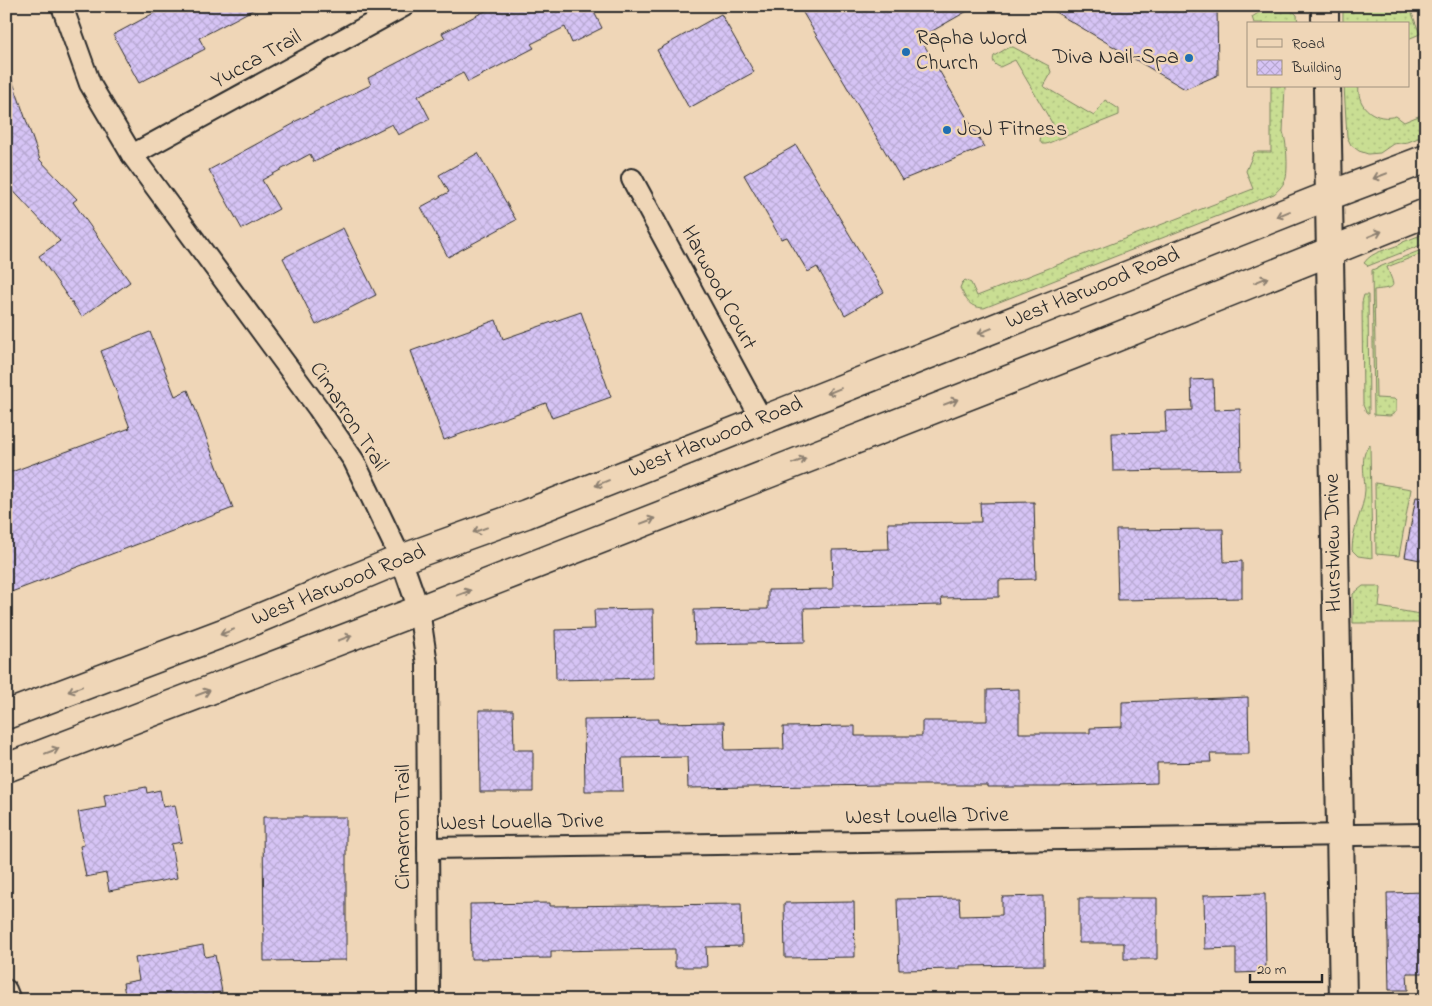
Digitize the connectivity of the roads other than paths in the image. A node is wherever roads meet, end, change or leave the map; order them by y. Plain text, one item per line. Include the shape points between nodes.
1 (62, 6) edge
2 (404, 6) edge
3 (1325, 6) edge
4 (1325, 22) edge
5 (1326, 88) edge
6 (132, 155) junction
7 (1426, 159) edge
8 (632, 179) dead end
9 (1328, 196) junction
10 (1426, 213) edge
11 (1329, 252) junction
12 (762, 420) junction
13 (401, 559) junction
14 (418, 610) junction
15 (6, 715) edge
16 (6, 768) edge
17 (1340, 834) junction
18 (1426, 834) edge
19 (428, 848) junction
20 (6, 990) edge
21 (10, 1000) edge
22 (429, 1000) edge
23 (1343, 1000) edge

1 - 6 street, Cimarron Trail via 90,84
2 - 6 street, Yucca Trail
3 - 4 street
5 - 9 street, Hurstview Drive
6 - 13 street, Cimarron Trail via 354,461
7 -> 9 main road, West Harwood Road
8 - 12 street, Harwood Court
9 - 11 street, Hurstview Drive
9 -> 12 main road, West Harwood Road
11 -> 10 main road
14 -> 11 main road
11 - 17 street, Hurstview Drive
12 -> 13 main road, West Harwood Road via 526,514
13 - 14 street, Cimarron Trail
13 -> 15 main road, West Harwood Road via 231,630
16 -> 14 main road
14 - 19 street, Cimarron Trail via 427,664
17 - 18 street, West Louella Drive
17 - 19 street, West Louella Drive
17 - 23 street, Hurstview Drive
19 - 22 street, Cimarron Trail
20 - 21 street

